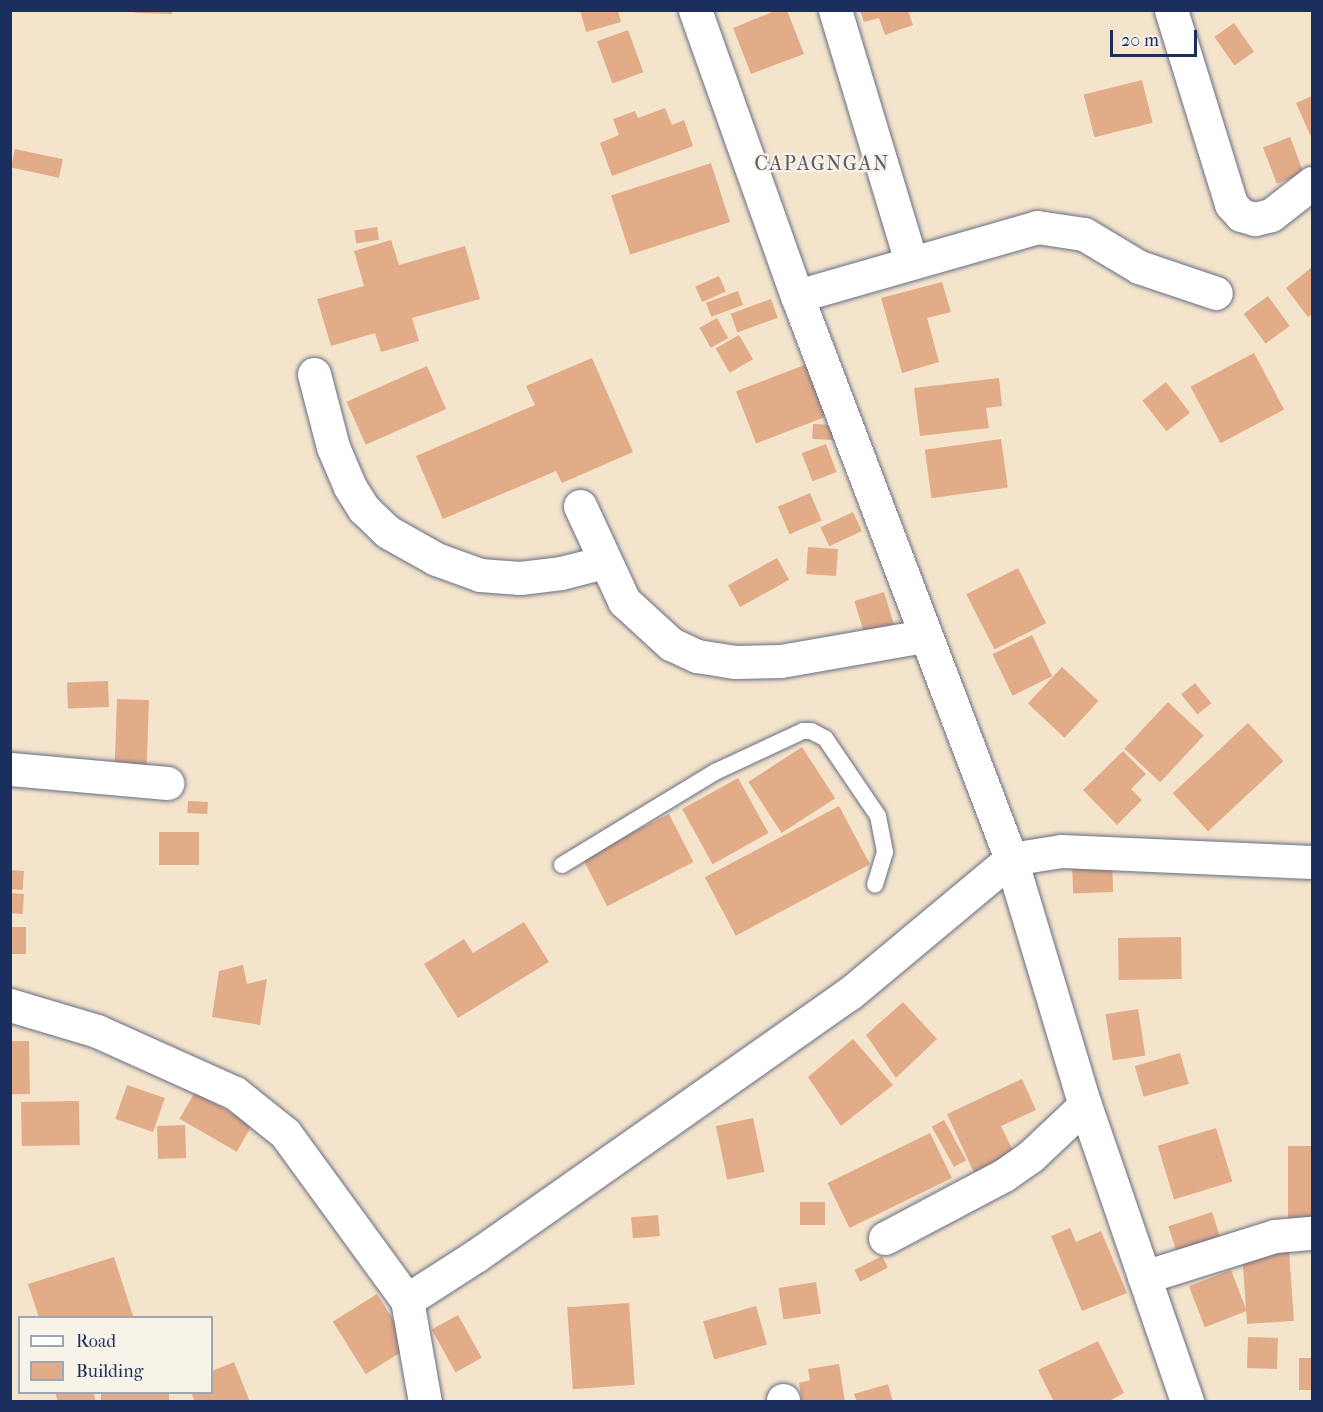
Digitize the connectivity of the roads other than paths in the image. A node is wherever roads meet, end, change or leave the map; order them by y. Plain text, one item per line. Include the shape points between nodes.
1 (695, 10) edge
2 (835, 10) edge
3 (1171, 10) edge
4 (1312, 183) edge
5 (911, 262) junction
6 (1216, 294) dead end
7 (797, 296) junction
8 (314, 374) dead end
9 (580, 506) dead end
10 (604, 562) junction
11 (924, 636) junction
12 (10, 769) edge
13 (167, 783) dead end
14 (1011, 859) junction
15 (1312, 862) edge
16 (562, 865) dead end
17 (875, 884) dead end
18 (10, 1005) edge
19 (1085, 1104) junction
20 (1312, 1233) edge
21 (885, 1238) dead end
22 (1144, 1277) junction
23 (407, 1300) junction
24 (425, 1401) edge
25 (1191, 1401) edge

1 - 7 street
2 - 5 street
3 - 4 street via 1231,204 1241,215 1263,217 1290,202
5 - 6 street via 1014,231 1061,228 1084,234 1139,267
5 - 7 street
7 - 11 street
8 - 10 street via 333,447 350,487 364,509 388,532 436,559 480,575 520,578
9 - 10 street
10 - 11 street via 624,601 645,623 671,644 697,656 736,662 781,661
11 - 14 street
12 - 13 street
14 - 15 street via 1061,850
14 - 19 street
14 - 23 street via 849,994
16 - 17 lane via 715,772 811,731 825,738 878,816 885,852
18 - 23 street via 97,1031 235,1093 285,1133
19 - 21 street via 1031,1156 1004,1175
19 - 22 street
20 - 22 street via 1275,1236
22 - 25 street
23 - 24 street

